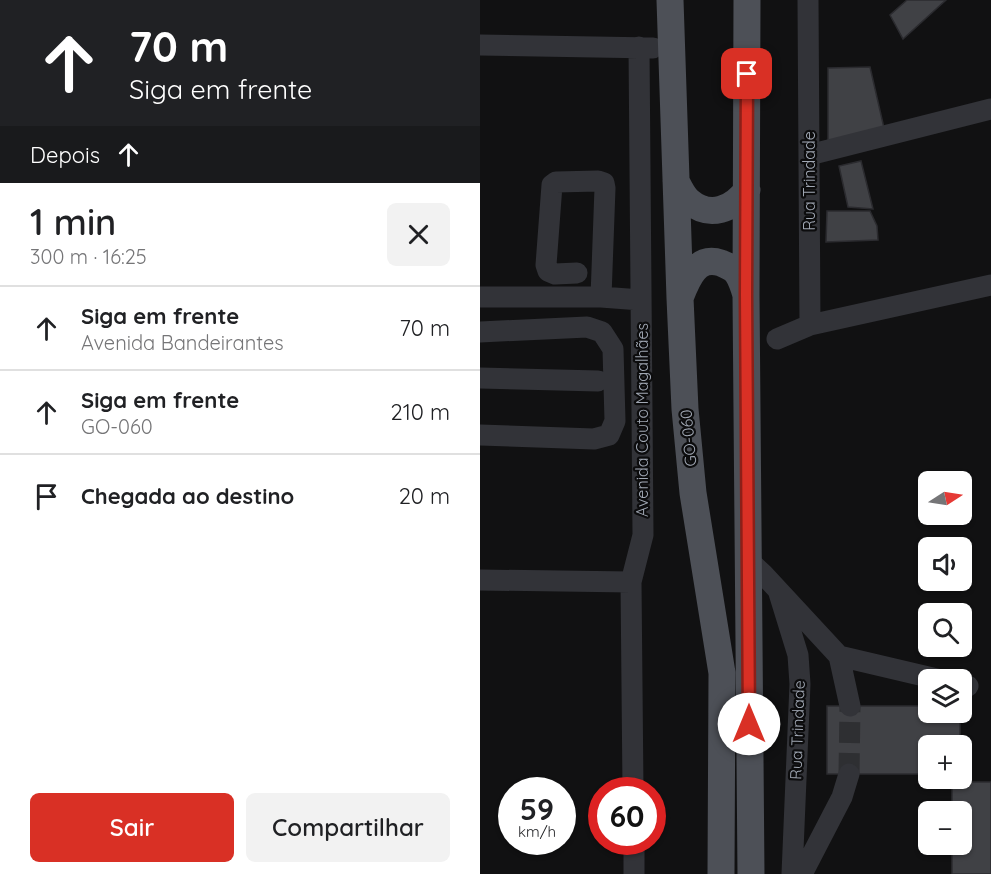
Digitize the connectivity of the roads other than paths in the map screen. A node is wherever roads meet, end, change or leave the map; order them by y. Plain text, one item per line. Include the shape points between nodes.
1 (670, 0) edge
2 (808, 0) edge
3 (749, 5) edge
4 (480, 45) edge
5 (991, 109) edge
6 (809, 155) junction
7 (676, 182) junction
8 (747, 190) junction
9 (577, 273) dead end
10 (991, 285) edge
11 (746, 295) junction
12 (480, 297) edge
13 (601, 297) junction
14 (680, 298) junction
15 (641, 300) junction
16 (810, 325) junction
17 (480, 332) edge
18 (777, 339) dead end
19 (480, 378) edge
20 (598, 381) dead end
21 (480, 435) edge
22 (748, 561) junction
23 (480, 580) edge
24 (631, 582) junction
25 (777, 590) junction
26 (839, 656) junction
27 (918, 675) edge
28 (850, 706) tunnel mouth
29 (849, 774) tunnel mouth
30 (633, 777) edge
31 (634, 855) edge
32 (634, 874) edge
33 (721, 874) edge
34 (751, 874) edge
35 (792, 874) edge
36 (802, 874) edge

1 - 7 main road, GO-060 / GO-060
2 - 6 street, Rua Trindade
3 - 8 main road
4 - 15 street, Avenida Couto Magalhães via 646,48
5 - 6 street
6 - 16 street, Rua Trindade
7 - 8 main road via 689,201 710,210 732,206
7 - 14 main road, GO-060 / GO-060
8 - 11 main road
9 - 13 street via 555,274 546,265 552,185 598,181 605,188
10 - 16 street
11 - 14 main road via 737,273 716,262 703,263 694,270
11 - 22 main road
12 - 13 street
13 - 15 street
14 - 33 main road, GO-060 / GO-060 via 693,493 722,673
15 - 24 street, Avenida Couto Magalhães via 643,535
16 - 18 street
17 - 21 street via 587,327 602,332 613,348 615,421 609,435 594,439
19 - 20 street
22 - 25 street
22 - 34 main road
23 - 24 street
24 - 30 street, Avenida Couto Magalhães
25 - 26 street
25 - 35 street, Rua Trindade via 798,656 800,684
26 - 27 street
26 - 28 street
29 - 36 street via 842,797
31 - 32 street

